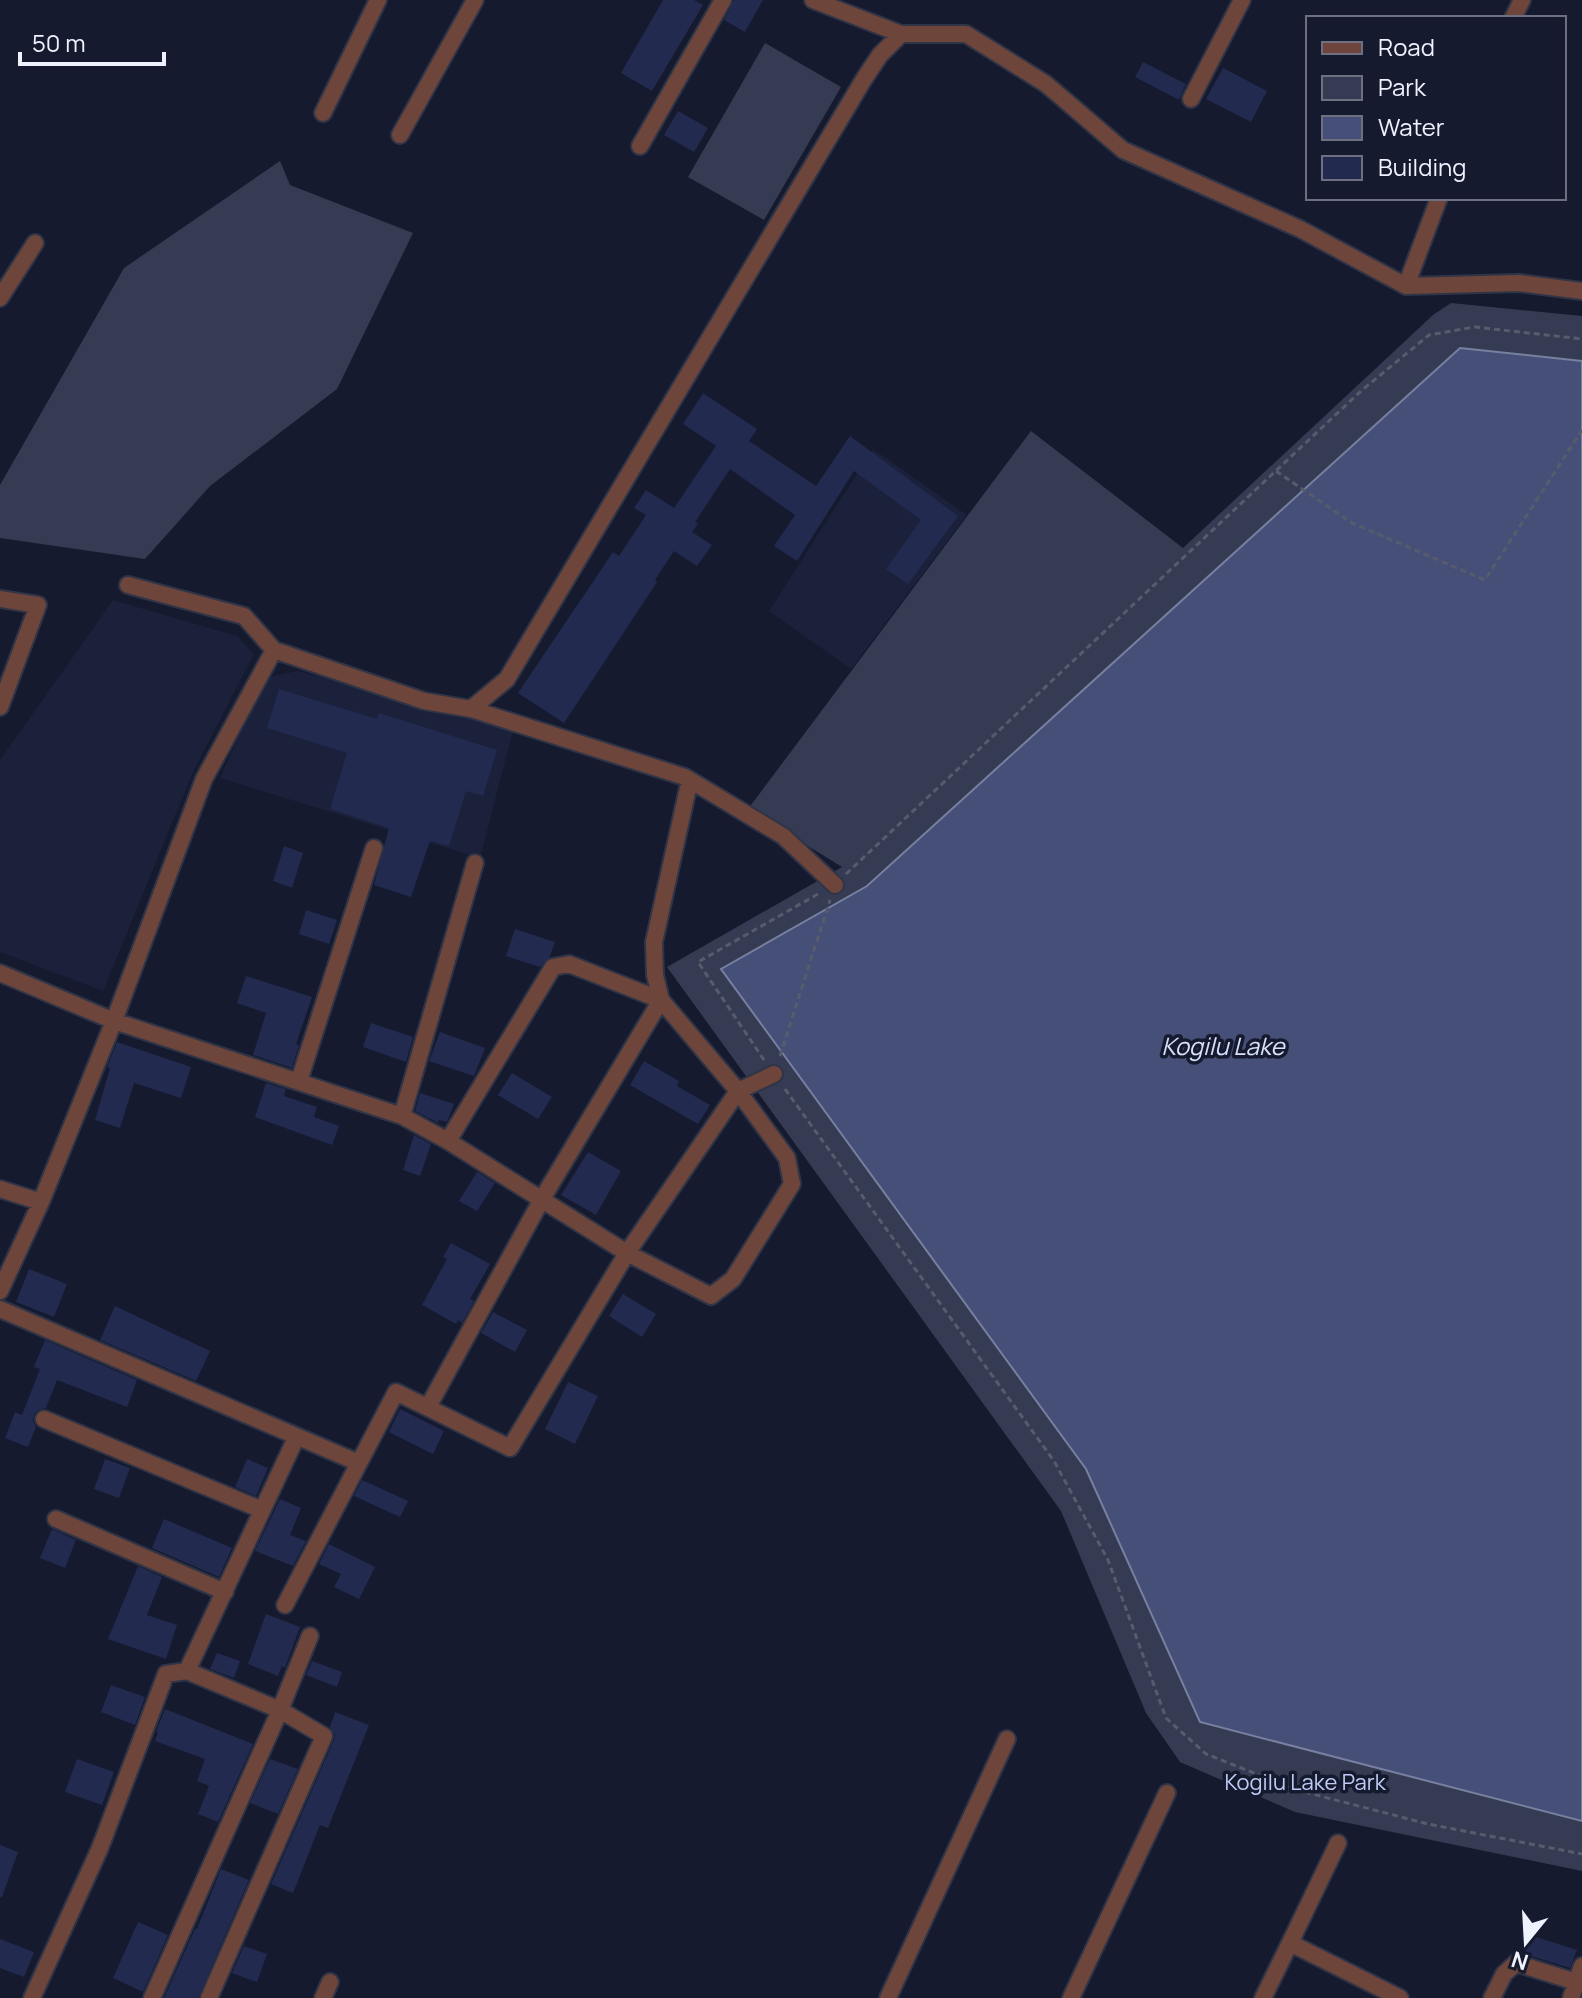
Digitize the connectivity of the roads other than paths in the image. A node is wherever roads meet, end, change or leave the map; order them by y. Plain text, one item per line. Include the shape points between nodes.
1 (378, 0) edge
2 (475, 0) edge
3 (723, 0) edge
4 (813, 0) edge
5 (1242, 0) edge
6 (901, 34) junction
7 (1191, 99) dead end
8 (323, 113) dead end
9 (400, 135) dead end
10 (640, 146) dead end
11 (1438, 200) edge
12 (35, 243) dead end
13 (1406, 286) junction
14 (1582, 291) edge
15 (0, 298) edge
16 (128, 585) dead end
17 (0, 599) edge
18 (274, 650) junction
19 (0, 707) edge
20 (471, 709) junction
21 (688, 788) dead end
22 (374, 848) dead end
23 (475, 863) dead end
24 (835, 885) road end
25 (0, 973) edge
26 (661, 1000) junction
27 (114, 1021) junction
28 (774, 1074) road end
29 (299, 1081) junction
30 (738, 1091) junction
31 (402, 1116) junction
32 (448, 1141) junction
33 (0, 1189) edge
34 (542, 1199) junction
35 (41, 1202) junction
36 (627, 1253) junction
37 (0, 1291) edge
38 (0, 1309) edge
39 (428, 1407) junction
40 (44, 1419) dead end
41 (296, 1438) junction
42 (359, 1463) junction
43 (262, 1510) junction
44 (56, 1519) dead end
45 (225, 1592) junction
46 (285, 1605) dead end
47 (310, 1636) dead end
48 (187, 1671) junction
49 (280, 1710) junction
50 (1007, 1739) dead end
51 (1167, 1793) dead end
52 (1338, 1843) dead end
53 (1290, 1943) junction
54 (330, 1982) dead end
55 (1578, 1983) edge
56 (32, 1998) edge
57 (152, 1998) edge
58 (209, 1998) edge
59 (323, 1998) edge
60 (888, 1998) edge
61 (1071, 1998) edge
62 (1263, 1998) edge
63 (1400, 1998) edge
64 (1492, 1998) edge

1 - 8 street
2 - 9 street
3 - 10 street
4 - 6 street
5 - 7 street
6 - 13 street via 966,34 1046,84 1123,150 1300,229
6 - 20 street via 864,79 507,679
11 - 13 street
12 - 15 street
13 - 14 street via 1519,283
16 - 18 street via 244,616
17 - 19 street via 38,605
18 - 20 street via 424,701
18 - 27 street via 204,779
20 - 24 street via 685,777 783,836
21 - 26 street via 654,942
22 - 29 street
23 - 31 street
25 - 27 street
26 - 30 street
26 - 32 street via 569,964 553,967
26 - 34 street
27 - 29 street
27 - 35 street
28 - 30 street
29 - 31 street
30 - 36 street
30 - 36 street via 787,1158 792,1184 733,1279 711,1296
31 - 32 street
32 - 34 street
33 - 35 street
34 - 36 street
34 - 39 street
35 - 37 street
36 - 39 street via 510,1448
38 - 41 street
39 - 42 street via 396,1392
40 - 43 street
41 - 42 street
41 - 43 street
42 - 46 street
43 - 45 street
44 - 45 street
45 - 48 street
47 - 49 street
48 - 49 street
48 - 56 street via 166,1674 100,1848
49 - 57 street
49 - 58 street via 324,1736
50 - 60 street
51 - 61 street
52 - 53 street
53 - 62 street
53 - 63 street
54 - 59 street
55 - 64 street via 1516,1963

